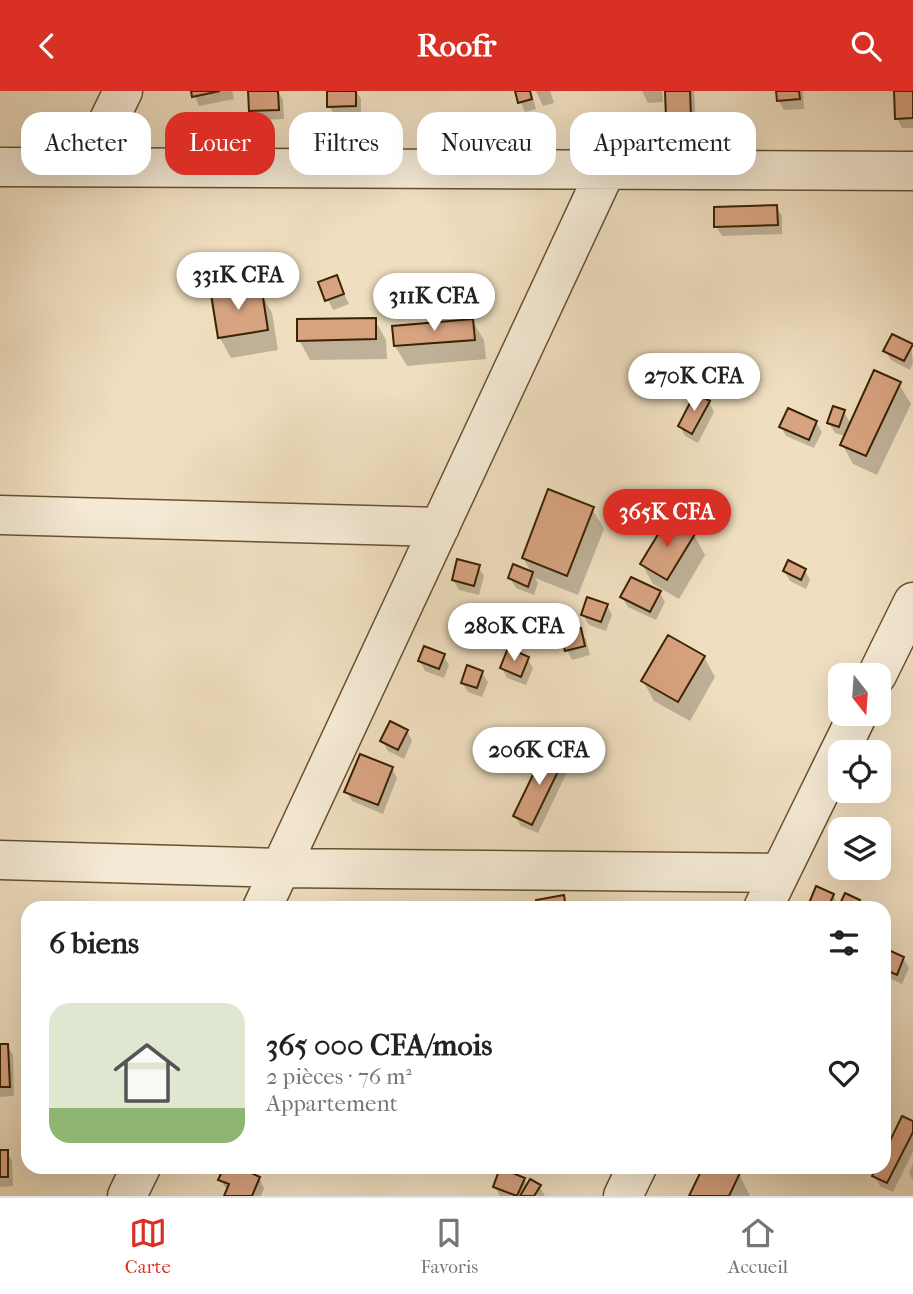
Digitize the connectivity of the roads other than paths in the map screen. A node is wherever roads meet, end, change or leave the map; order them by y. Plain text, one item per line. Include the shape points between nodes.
1 (123, 91) edge
2 (113, 112) edge
3 (0, 167) edge
4 (21, 167) edge
5 (151, 167) edge
6 (570, 170) edge
7 (756, 170) edge
8 (913, 171) edge
9 (604, 175) edge
10 (0, 515) edge
11 (440, 527) junction
12 (913, 602) edge
13 (883, 663) edge
14 (852, 726) edge
15 (0, 860) edge
16 (280, 868) junction
17 (780, 873) junction
18 (265, 901) edge
19 (766, 901) edge
20 (138, 1174) edge
21 (634, 1174) edge
22 (127, 1196) edge
23 (623, 1196) edge

1 - 2 street
3 - 4 street
5 - 6 street
7 - 8 street
9 - 11 street
10 - 11 street
11 - 16 street
12 - 13 street
14 - 17 street
15 - 16 street
16 - 17 street
16 - 18 street
17 - 19 street
20 - 22 street
21 - 23 street

